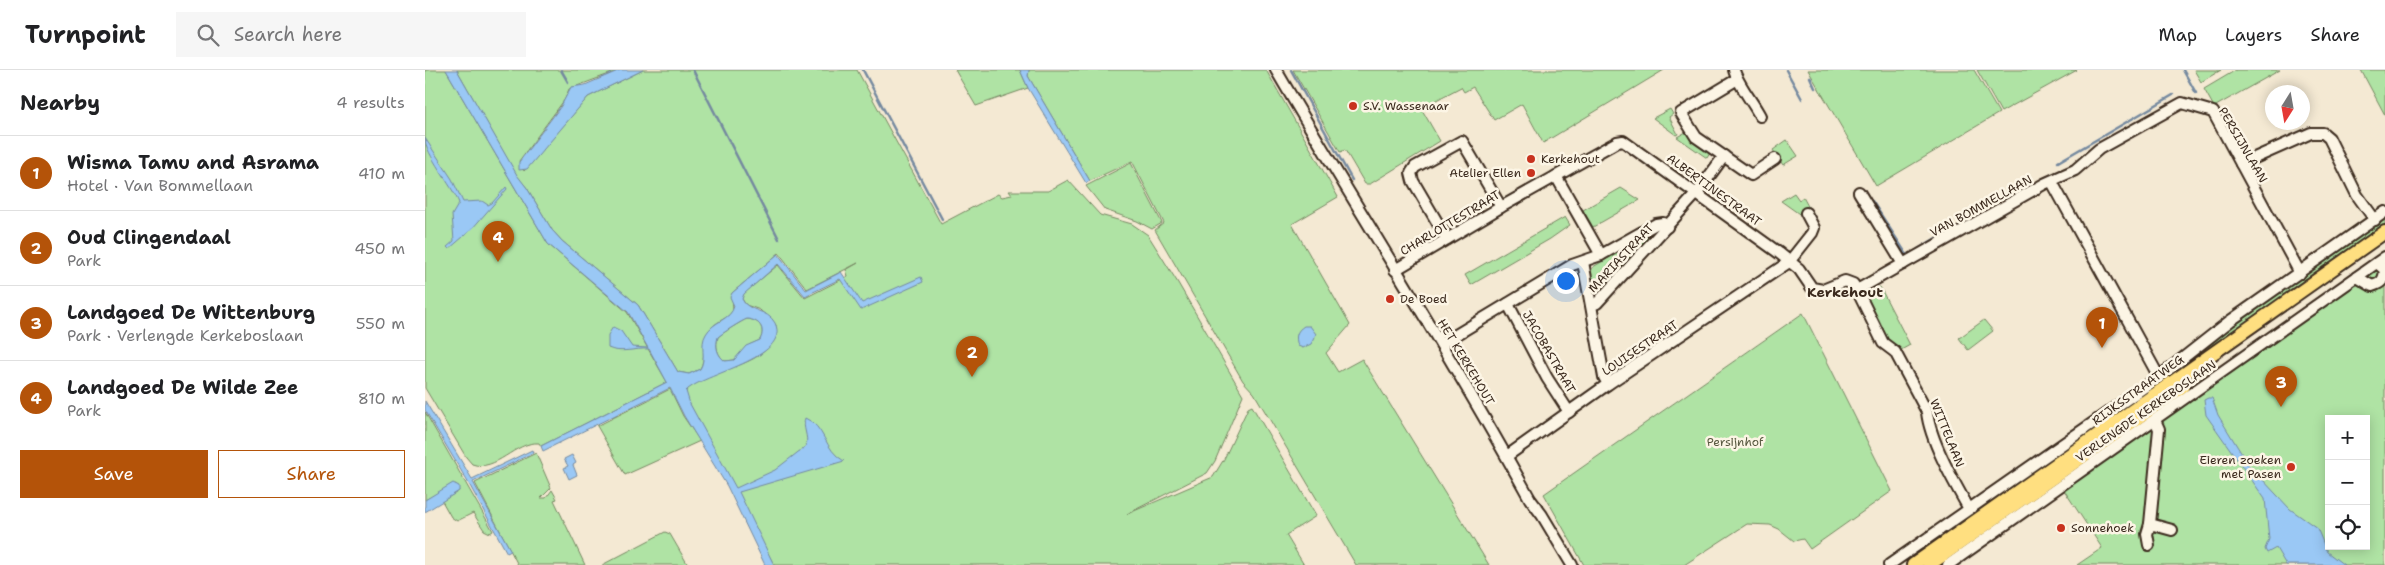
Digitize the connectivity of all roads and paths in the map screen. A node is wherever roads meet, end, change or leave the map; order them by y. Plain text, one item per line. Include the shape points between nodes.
1 (1277, 70) edge
2 (1735, 75) edge
3 (1760, 116) dead end
4 (1623, 141) joint
5 (1724, 156) junction
6 (1775, 159) dead end
7 (2241, 164) junction
8 (1555, 176) junction
9 (2052, 182) junction
10 (1859, 192) dead end
11 (1697, 193) junction
12 (1501, 207) junction
13 (2385, 212) edge
14 (1805, 213) dead end
15 (2375, 220) junction
16 (1667, 226) junction
17 (2385, 232) edge
18 (1447, 239) junction
19 (2385, 243) edge
20 (1601, 255) junction
21 (2381, 260) edge
22 (1583, 262) junction
23 (1789, 262) junction
24 (1903, 264) junction
25 (1395, 270) junction
26 (2299, 273) junction
27 (2357, 277) junction
28 (1857, 290) junction
29 (1507, 304) junction
30 (1592, 305) junction
31 (1441, 344) junction
32 (2159, 376) junction
33 (1608, 384) junction
34 (1569, 412) junction
35 (2155, 420) junction
36 (1507, 456) junction
37 (1969, 509) junction
38 (2150, 524) junction
39 (2172, 530) dead end
40 (2149, 545) dead end
41 (1572, 565) edge
42 (1889, 565) edge
43 (1913, 565) edge
44 (1929, 565) edge
45 (1948, 565) edge

1 - 25 street, HET KERKEHOUT
2 - 3 street
2 - 5 street via 1681,113 1696,137
4 - 8 street, CHARLOTTESTRAAT
4 - 11 street, ALBERTINESTRAAT
5 - 6 street via 1751,175
5 - 11 street, MARIASTRAAT
7 - 9 street, PERSIJNLAAN via 2213,112 2182,103 2099,149 2075,170
7 - 15 street via 2311,133 2323,133 2329,138 2357,195
7 - 26 street, PERSIJNLAAN
8 - 12 street, CHARLOTTESTRAAT
8 - 20 street
9 - 24 street, VAN BOMMELLAAN
9 - 32 street, VAN BOMMELLAAN
10 - 24 street
11 - 16 street, MARIASTRAAT
11 - 23 street, ALBERTINESTRAAT
12 - 18 street, CHARLOTTESTRAAT
12 - 18 street via 1462,141 1415,167 1411,173 1413,181
13 - 15 street, RIJKSSTRAATWEG
14 - 23 street, LOUISESTRAAT via 1814,228 1813,233
15 - 26 street, RIJKSSTRAATWEG
16 - 20 street, MARIASTRAAT via 1656,224
16 - 30 street, MARIASTRAAT
17 - 43 main road, RIJKSSTRAATWEG
18 - 25 street, CHARLOTTESTRAAT
19 - 44 main road, RIJKSSTRAATWEG
20 - 22 street, MARIASTRAAT
21 - 27 street, VERLENGDE KERKEBOSLAAN
21 - 27 street, VERLENGDE KERKEBOSLAAN via 2385,278 2380,284 2372,286
22 - 29 street, MARIASTRAAT via 1572,265
22 - 30 street
23 - 28 street via 1812,288 1823,290 1845,280
23 - 33 street, LOUISESTRAAT
24 - 28 street, VAN BOMMELLAAN
25 - 31 street, HET KERKEHOUT
26 - 32 street, RIJKSSTRAATWEG
27 - 35 street, VERLENGDE KERKEBOSLAAN
28 - 37 street, WITTELAAN via 1883,343 1895,352 1927,412 1928,423 1945,466
29 - 31 street, MARIASTRAAT
29 - 34 street, JACOBASTRAAT
30 - 33 street via 1604,377
31 - 36 street, HET KERKEHOUT
32 - 37 street, RIJKSSTRAATWEG
33 - 34 street, LOUISESTRAAT
34 - 36 street, LOUISESTRAAT
35 - 38 street via 2159,430
35 - 45 street, VERLENGDE KERKEBOSLAAN
36 - 41 street, HET KERKEHOUT
37 - 42 street, RIJKSSTRAATWEG
38 - 39 street
38 - 40 street via 2147,534

